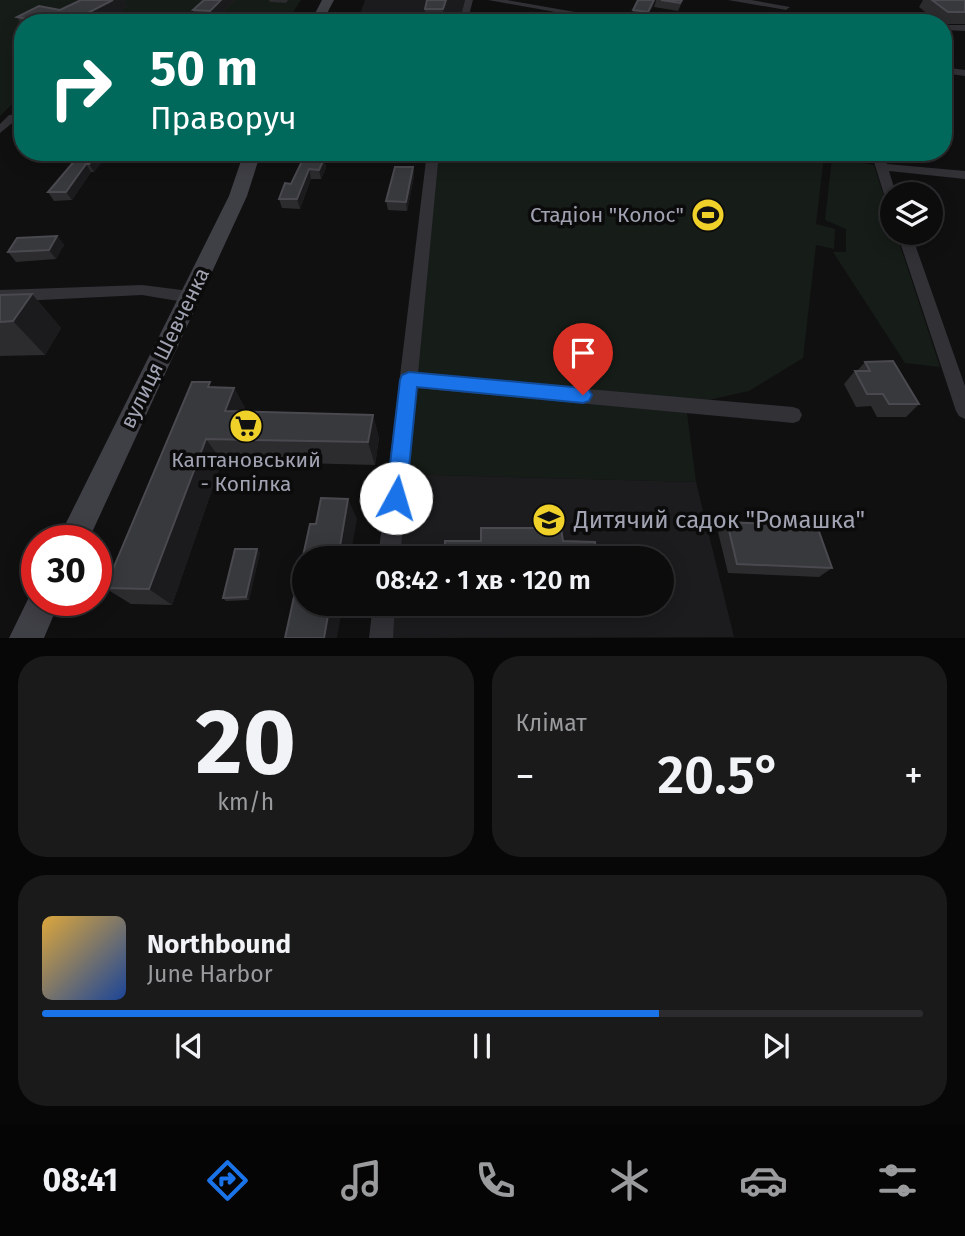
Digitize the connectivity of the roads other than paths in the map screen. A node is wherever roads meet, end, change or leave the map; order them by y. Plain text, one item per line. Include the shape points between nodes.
1 (492, 0) edge
2 (562, 0) edge
3 (732, 0) edge
4 (786, 7) dead end
5 (552, 10) junction
6 (568, 14) edge
7 (14, 117) edge
8 (0, 130) edge
9 (250, 161) edge
10 (432, 161) edge
11 (879, 161) edge
12 (881, 167) junction
13 (965, 175) edge
14 (886, 182) edge
15 (908, 245) edge
16 (0, 296) edge
17 (190, 297) junction
18 (409, 380) junction
19 (965, 411) edge
20 (793, 415) dead end
21 (80, 525) edge
22 (390, 546) edge
23 (36, 616) edge
24 (383, 616) edge
25 (26, 638) edge
26 (381, 638) edge

1 - 5 street
2 - 5 street
3 - 4 street
5 - 6 street
7 - 8 street
9 - 17 main road, вулиця Шевченка
10 - 18 street
11 - 12 street
12 - 13 street
12 - 14 street
15 - 19 street
16 - 17 street via 142,290
17 - 21 main road, вулиця Шевченка
18 - 20 street
18 - 22 street
23 - 25 main road
24 - 26 street

